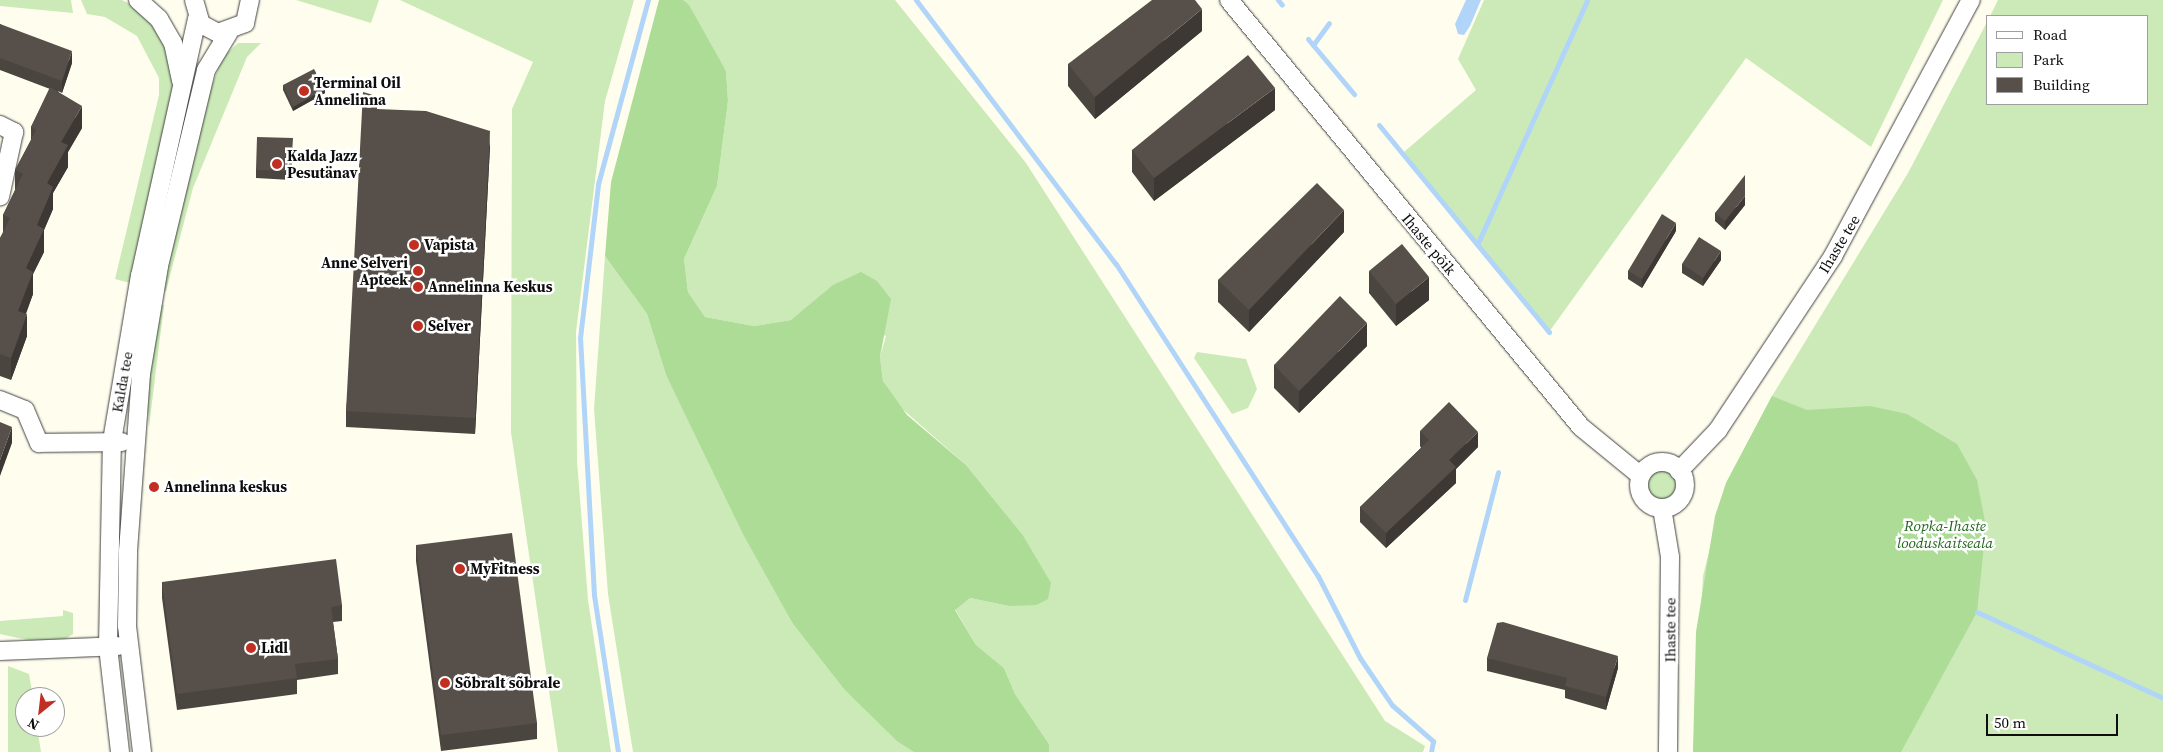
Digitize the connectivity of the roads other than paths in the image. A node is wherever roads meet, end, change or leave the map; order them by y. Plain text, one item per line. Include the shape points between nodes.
1 (138, 0) edge
2 (250, 0) edge
3 (1229, 0) edge
4 (1971, 0) edge
5 (193, 6) edge
6 (229, 32) junction
7 (182, 89) junction
8 (0, 125) edge
9 (0, 197) edge
10 (0, 400) edge
11 (112, 441) junction
12 (135, 443) junction
13 (1679, 470) junction
14 (1641, 476) junction
15 (1662, 508) junction
16 (129, 645) junction
17 (108, 646) junction
18 (0, 651) edge
19 (120, 752) edge
20 (142, 752) edge
21 (1668, 752) edge

1 - 7 street via 159,19 173,43
2 - 6 street, Kalda tee via 245,23
3 - 14 street, Ihaste põik via 1581,428
4 - 13 street, Ihaste tee via 1833,256 1718,430
5 - 6 street via 208,30
5 - 7 street, Kalda tee
6 - 12 street, Kalda tee via 206,70 184,156 159,266
7 - 11 street, Kalda tee via 140,276
8 - 9 street via 14,132
10 - 11 street via 25,410 39,443
11 - 12 street
11 - 17 street, Kalda tee
12 - 16 street, Kalda tee via 128,551
13 - 14 street via 1659,462
13 - 15 street via 1685,484 1681,498
14 - 15 street via 1643,498
15 - 21 street, Ihaste tee via 1670,557
16 - 17 street
16 - 20 street, Kalda tee
17 - 18 street
17 - 19 street, Kalda tee

